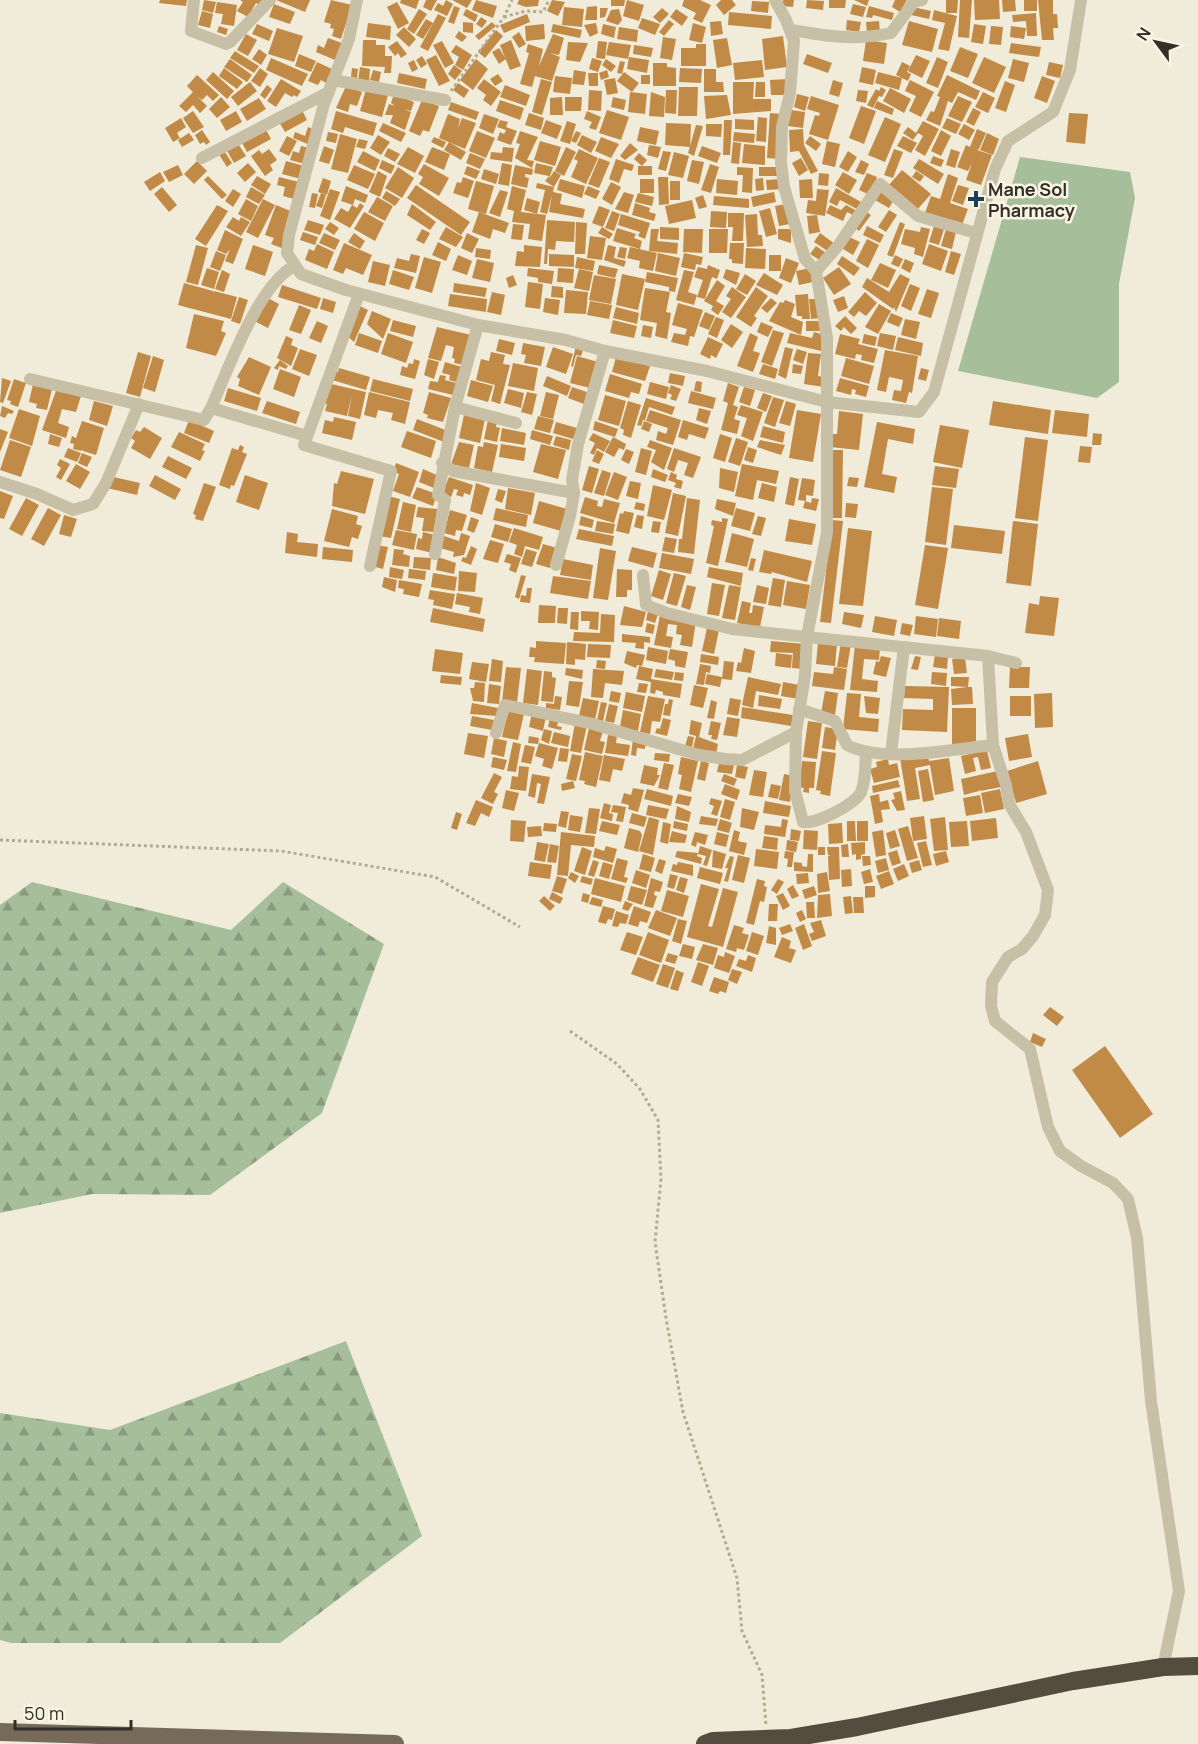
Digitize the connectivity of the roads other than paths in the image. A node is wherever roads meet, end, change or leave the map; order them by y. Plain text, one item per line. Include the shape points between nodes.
1 (194, 0) edge
2 (270, 0) edge
3 (357, 0) edge
4 (775, 0) edge
5 (922, 0) edge
6 (1081, 0) edge
7 (791, 30) junction
8 (331, 86) junction
9 (446, 100) road end
10 (202, 158) dead end
11 (976, 233) junction
12 (294, 266) junction
13 (816, 271) junction
14 (359, 294) junction
15 (478, 325) junction
16 (605, 351) junction
17 (30, 379) dead end
18 (827, 402) junction
19 (139, 404) junction
20 (455, 407) junction
21 (211, 408) junction
22 (516, 423) dead end
23 (307, 436) junction
24 (442, 463) junction
25 (0, 482) edge
26 (574, 493) junction
27 (435, 554) dead end
28 (556, 565) dead end
29 (370, 566) dead end
30 (643, 575) dead end
31 (807, 636) junction
32 (904, 647) junction
33 (988, 656) junction
34 (1016, 663) dead end
35 (799, 710) junction
36 (796, 732) junction
37 (496, 733) dead end
38 (993, 745) junction
39 (866, 753) junction
40 (891, 753) junction
41 (1198, 1666) edge
42 (1163, 1667) junction
43 (0, 1732) edge
44 (395, 1744) edge
45 (705, 1744) edge

1 - 2 street via 190,30 226,44
3 - 8 street via 349,39
4 - 7 street
5 - 7 street via 905,11 891,33 870,38 842,39
6 - 11 street via 1070,70 1053,112 1008,141 995,168
7 - 13 street via 794,55 782,128 781,163 784,188 805,259
8 - 9 street
8 - 10 street
8 - 12 street via 289,235 287,253
11 - 13 street via 918,216 880,184
11 - 18 street via 934,392 926,406 919,412
12 - 14 street via 301,274
12 - 21 street via 281,273 251,319
13 - 18 street via 827,338
14 - 15 street
14 - 23 street
15 - 16 street
15 - 20 street
16 - 18 street via 707,371
16 - 26 street via 578,444 572,480
17 - 19 street
18 - 31 street via 827,533
19 - 21 street via 204,420
19 - 25 street via 106,483 93,504 73,510
20 - 22 street
20 - 24 street
21 - 23 street
23 - 29 street via 304,445 391,471
24 - 26 street via 453,471
24 - 27 street via 438,495 445,500
26 - 28 street
30 - 31 street via 646,605 667,613 732,629
31 - 32 street
31 - 35 street
32 - 33 street
32 - 40 street
33 - 34 street
33 - 38 street
35 - 36 street
35 - 39 street via 835,721 847,745
36 - 37 street via 750,757 725,759 699,756 593,724 505,705
36 - 39 street via 795,790 802,822 828,815 856,800 862,790
38 - 40 street
38 - 42 street via 1009,804 1026,832 1048,890 1045,915 1034,936 1008,957 992,982 995,1021 1030,1049 1048,1127 1060,1151 1113,1183 1128,1199 1137,1238 1150,1401 1179,1591
39 - 40 street
41 - 42 highway
42 - 45 highway via 1073,1681 857,1727
43 - 44 main road

